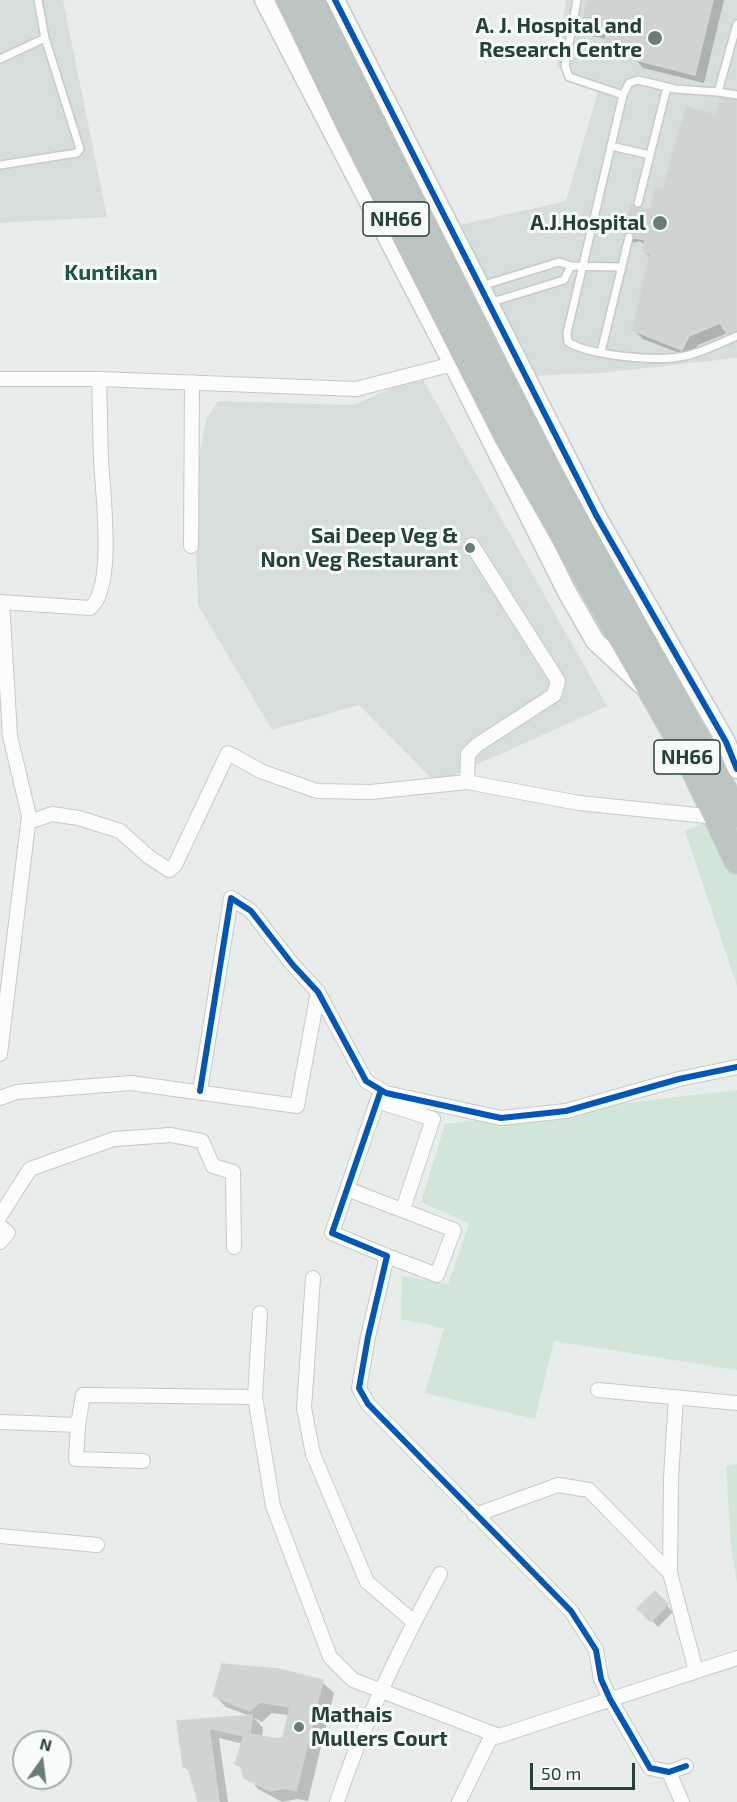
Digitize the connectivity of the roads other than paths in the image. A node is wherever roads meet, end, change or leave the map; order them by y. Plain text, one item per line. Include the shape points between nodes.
1 (38, 0) edge
2 (264, 0) edge
3 (288, 0) edge
4 (313, 0) edge
5 (335, 0) edge
6 (577, 0) edge
7 (737, 24) edge
8 (45, 38) junction
9 (0, 58) edge
10 (668, 87) junction
11 (718, 92) junction
12 (623, 95) junction
13 (737, 95) edge
14 (610, 146) junction
15 (650, 155) junction
16 (0, 165) edge
17 (638, 203) dead end
18 (629, 237) dead end
19 (582, 265) junction
20 (571, 266) junction
21 (621, 267) junction
22 (483, 296) junction
23 (737, 336) edge
24 (601, 352) junction
25 (453, 364) junction
26 (99, 378) junction
27 (0, 379) edge
28 (192, 382) junction
29 (517, 433) junction
30 (472, 545) dead end
31 (191, 546) dead end
32 (1, 602) edge
33 (652, 694) junction
34 (737, 769) edge
35 (467, 782) junction
36 (727, 816) edge
37 (28, 822) junction
38 (737, 861) edge
39 (318, 992) junction
40 (0, 1054) edge
41 (737, 1067) edge
42 (200, 1091) junction
43 (379, 1096) junction
44 (0, 1098) edge
45 (347, 1189) junction
46 (403, 1209) junction
47 (0, 1216) edge
48 (0, 1226) edge
49 (0, 1242) edge
50 (234, 1247) dead end
51 (387, 1256) junction
52 (313, 1278) dead end
53 (260, 1313) dead end
54 (598, 1390) dead end
55 (255, 1397) junction
56 (676, 1397) junction
57 (737, 1403) edge
58 (0, 1422) edge
59 (78, 1425) junction
60 (143, 1461) dead end
61 (475, 1515) junction
62 (0, 1536) edge
63 (96, 1545) dead end
64 (670, 1573) junction
65 (440, 1574) dead end
66 (414, 1622) junction
67 (737, 1658) edge
68 (696, 1671) junction
69 (383, 1691) junction
70 (610, 1699) junction
71 (499, 1736) junction
72 (686, 1766) dead end
73 (669, 1772) junction
74 (337, 1802) edge
75 (459, 1802) edge
76 (682, 1802) edge

1 - 8 lane
2 - 25 street
3 - 29 highway, NH66 via 348,125
4 - 29 highway, NH66
5 - 22 street
6 - 12 lane via 565,66 569,77
7 - 11 lane
8 - 9 lane
8 - 16 lane via 80,151
10 - 11 lane
10 - 12 lane via 638,80 629,83
10 - 15 lane
11 - 13 lane
12 - 14 lane
14 - 15 lane
14 - 19 lane
15 - 17 lane
18 - 21 lane
19 - 20 lane
19 - 21 lane
19 - 24 lane via 568,342 579,349
20 - 22 lane via 559,261
20 - 22 lane via 564,280
21 - 24 lane
22 - 34 street via 596,515 726,742
23 - 24 lane via 685,356 651,358
25 - 28 street via 356,388
25 - 33 street via 595,641
26 - 27 street
26 - 28 street
26 - 32 street via 107,531 98,602 90,608
28 - 31 street
29 - 33 highway, NH66
29 - 36 highway, NH66 via 700,740
30 - 35 street via 558,681 554,695 477,744 468,754
32 - 37 street via 10,736 24,785
33 - 36 highway, NH66
35 - 36 street via 579,803
35 - 37 street via 371,792 317,791 263,772 228,753 175,865 169,870 120,831 52,814
36 - 38 highway, NH66
37 - 40 street
39 - 42 street via 297,1106
39 - 42 street via 251,911 231,898
39 - 43 street via 366,1081
41 - 43 street via 679,1079 566,1112 501,1118
42 - 44 street via 131,1083 17,1092
43 - 45 street
43 - 46 street via 433,1119
45 - 46 street
45 - 51 street via 332,1233
46 - 51 street via 454,1230 437,1275
47 - 50 street via 30,1169 114,1139 171,1135 202,1141 213,1166 233,1172
48 - 49 street via 8,1233
51 - 61 street via 360,1388 368,1404
52 - 66 street via 304,1408 313,1454 367,1582
53 - 55 street
54 - 56 street
55 - 59 street via 83,1395
55 - 69 street via 273,1506 330,1657 353,1680
56 - 57 street
56 - 64 street
58 - 59 street
59 - 60 street via 76,1459
61 - 64 street via 558,1485 589,1490
61 - 70 street via 571,1611 596,1650 601,1679
62 - 63 street
64 - 68 street
65 - 66 street
66 - 69 street
67 - 68 street
68 - 70 street
69 - 71 street
69 - 74 street via 353,1754
70 - 71 street
70 - 73 street via 650,1768
71 - 75 street via 490,1739
72 - 73 street
73 - 76 street

